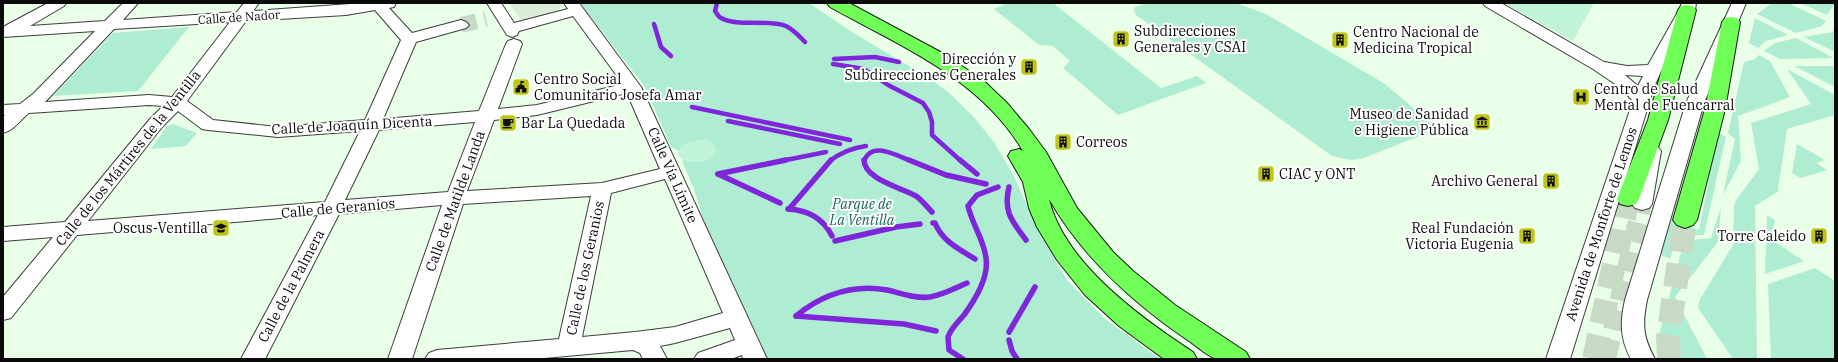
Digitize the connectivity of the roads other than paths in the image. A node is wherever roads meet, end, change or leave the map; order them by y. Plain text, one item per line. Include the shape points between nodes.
1 (59, 3) edge
2 (131, 3) edge
3 (252, 3) edge
4 (822, 3) edge
5 (836, 3) edge
6 (1490, 3) edge
7 (1739, 3) edge
8 (383, 4) edge
9 (573, 7) edge
10 (1688, 7) edge
11 (498, 9) edge
12 (241, 17) junction
13 (486, 19) tunnel mouth
14 (1731, 22) junction
15 (461, 25) tunnel mouth
16 (108, 26) junction
17 (4, 33) edge
18 (512, 35) junction
19 (409, 39) junction
20 (1599, 66) junction
21 (1655, 69) junction
22 (634, 87) junction
23 (1642, 100) junction
24 (177, 102) junction
25 (10, 116) edge
26 (486, 116) junction
27 (372, 125) junction
28 (671, 172) junction
29 (1043, 184) junction
30 (602, 189) junction
31 (454, 198) junction
32 (1635, 201) tunnel mouth
33 (332, 208) junction
34 (1685, 220) tunnel mouth
35 (70, 229) junction
36 (3, 234) edge
37 (3, 312) edge
38 (736, 318) junction
39 (635, 340) junction
40 (569, 347) junction
41 (752, 352) edge
42 (253, 359) edge
43 (400, 359) edge
44 (437, 359) edge
45 (655, 359) edge
46 (706, 359) edge
47 (1184, 359) edge
48 (1199, 359) edge
49 (1218, 359) edge
50 (1236, 359) edge
51 (1558, 359) edge
52 (1643, 359) edge

1 - 17 street
2 - 16 street
3 - 12 street, Calle de los Mártires de la Ventilla
4 - 29 main road via 936,70 969,93 994,119
5 - 29 main road via 951,66 983,90 1012,120 1029,144
6 - 20 street
7 - 14 street
8 - 12 street, Calle de Nador
8 - 19 street
9 - 18 street
9 - 22 street, Calle Vía Límite
10 - 21 street, Avenida de Monforte de Lemos
10 - 32 main road
11 - 13 street
11 - 18 street
12 - 16 street, Calle de Nador
12 - 24 street, Calle de los Mártires de la Ventilla
14 - 34 main road via 1715,109
14 - 52 street via 1695,103 1636,300 1631,332
15 - 19 street
16 - 17 street, Calle de Nador
16 - 25 street via 39,98
18 - 26 street, Calle de Matilde Landa
19 - 27 street, Calle de la Palmera
20 - 21 street via 1639,72
20 - 23 street via 1627,84
21 - 23 street, Avenida de Monforte de Lemos
22 - 26 street, Calle de Joaquín Dicenta via 537,110
22 - 28 street, Calle Vía Límite
23 - 51 street, Avenida de Monforte de Lemos
24 - 25 street via 149,100
24 - 27 street, Calle de Joaquín Dicenta via 208,125 278,132
24 - 35 street, Calle de los Mártires de la Ventilla
26 - 27 street, Calle de Joaquín Dicenta
26 - 31 street, Calle de Matilde Landa
27 - 33 street, Calle de la Palmera
28 - 30 street, Calle de Geranios
28 - 38 street, Calle Vía Límite
29 - 47 main road via 1039,205 1052,234 1069,261 1090,287 1117,313
29 - 48 main road via 1079,258 1097,279 1142,320
29 - 49 main road via 1092,259 1115,285 1164,324
29 - 50 main road via 1128,282 1168,314
30 - 31 street, Calle de Geranios
30 - 40 street, Calle de los Geranios
31 - 33 street, Calle de Geranios
31 - 43 street, Calle de Matilde Landa
33 - 35 street, Calle de Geranios
33 - 42 street, Calle de la Palmera
35 - 36 street, Calle de Geranios
35 - 37 street, Calle de los Mártires de la Ventilla
38 - 39 street via 675,335
38 - 41 street, Calle Vía Límite
39 - 40 street
39 - 45 street via 649,347
40 - 44 street
41 - 46 street

